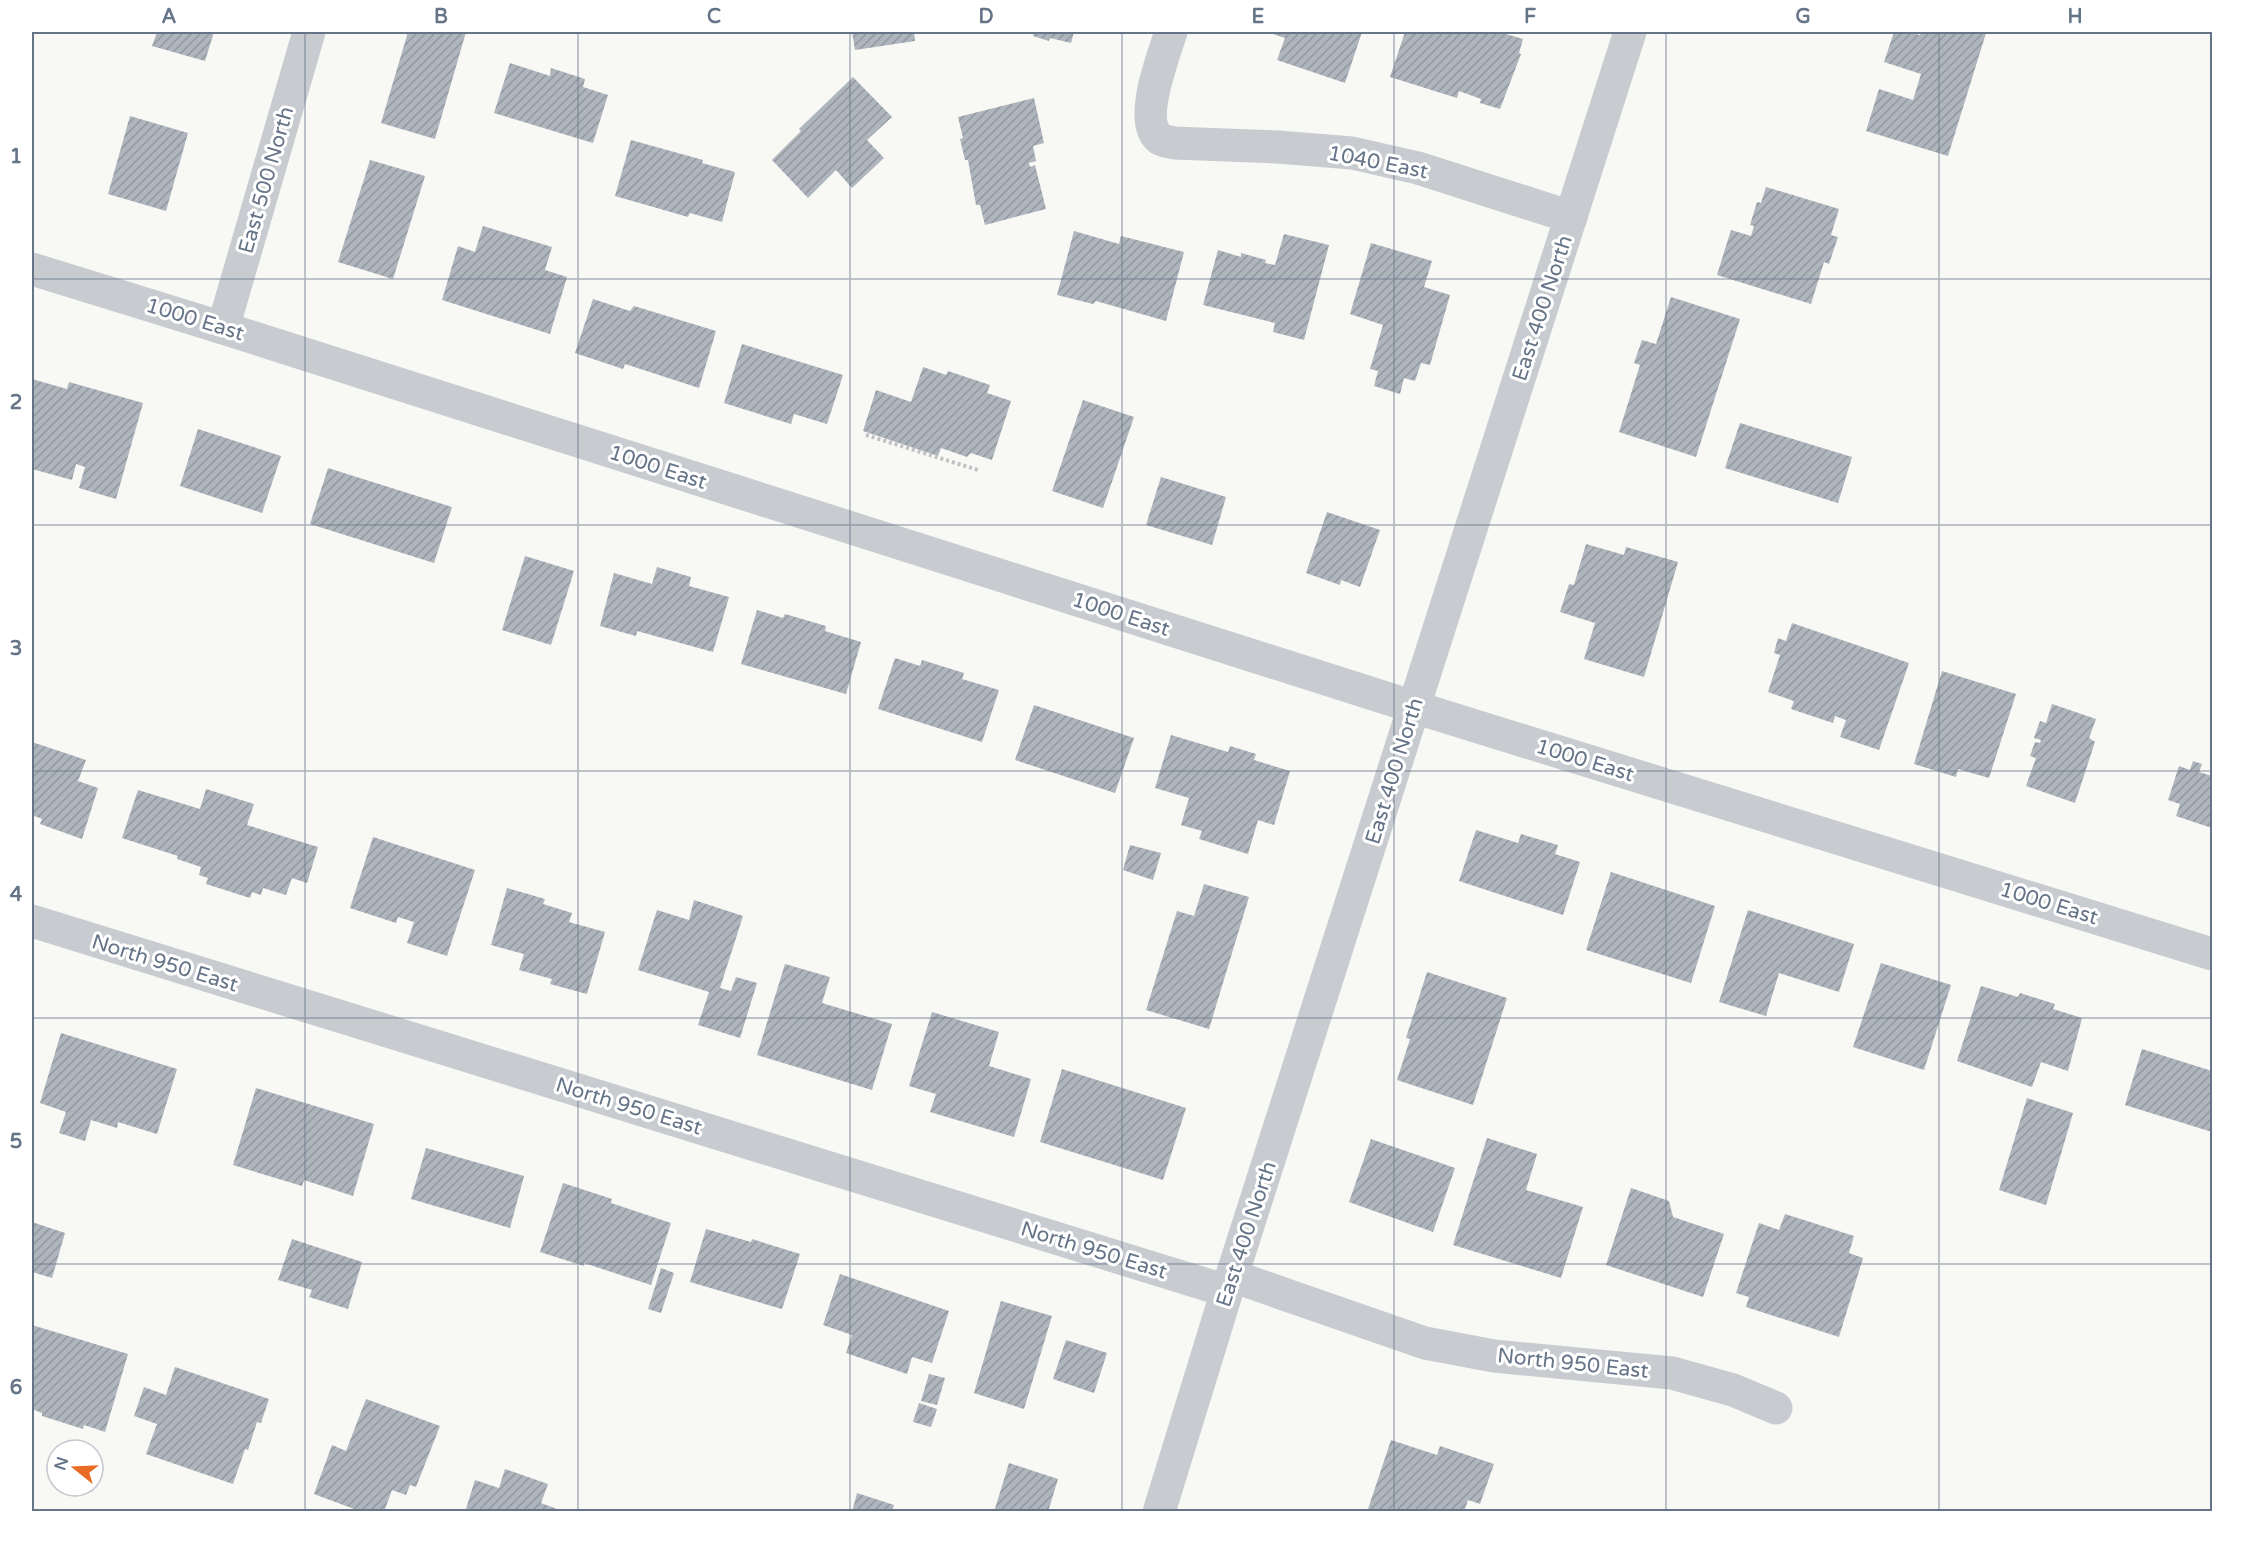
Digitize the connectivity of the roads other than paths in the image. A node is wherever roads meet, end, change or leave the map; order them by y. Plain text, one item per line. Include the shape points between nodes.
1 (309, 32) edge
2 (1171, 32) edge
3 (1630, 32) edge
4 (1571, 217) junction
5 (32, 269) edge
6 (223, 328) junction
7 (1414, 708) junction
8 (32, 921) edge
9 (2212, 954) edge
10 (1230, 1284) junction
11 (1776, 1408) dead end
12 (1159, 1512) edge

1 - 6 street, East 500 North
2 - 4 street, 1040 East via 1152,100 1151,124 1160,139 1352,153 1418,168
3 - 4 street, East 400 North
4 - 7 street, East 400 North
5 - 6 street, 1000 East
6 - 7 street, 1000 East
7 - 9 street, 1000 East
7 - 10 street, East 400 North
8 - 10 street, North 950 East
10 - 11 street, North 950 East via 1425,1343 1494,1356 1672,1373 1733,1390
10 - 12 street, East 400 North

